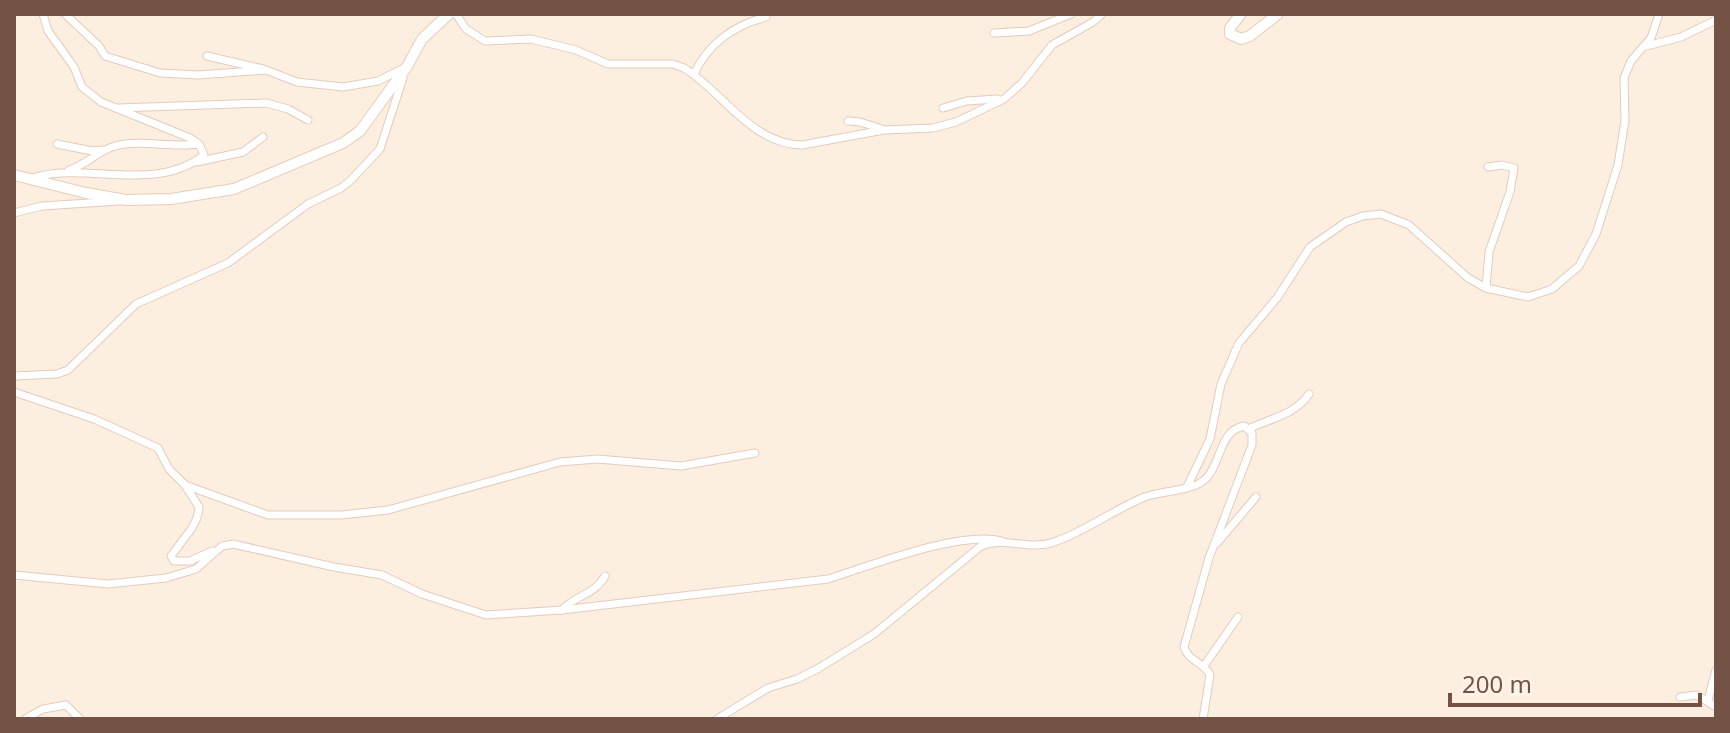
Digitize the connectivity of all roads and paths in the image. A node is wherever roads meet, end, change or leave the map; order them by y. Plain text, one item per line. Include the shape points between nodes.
1 (43, 14) edge
2 (65, 14) edge
3 (449, 14) edge
4 (456, 14) edge
5 (1071, 14) edge
6 (1102, 14) edge
7 (1241, 14) edge
8 (1278, 14) edge
9 (1659, 14) edge
10 (766, 17) dead end
11 (1716, 20) edge
12 (994, 33) dead end
13 (1643, 47) junction
14 (207, 56) dead end
15 (408, 65) junction
16 (266, 70) junction
17 (694, 74) junction
18 (1004, 99) junction
19 (116, 108) junction
20 (943, 108) dead end
21 (308, 120) dead end
22 (848, 121) dead end
23 (884, 130) junction
24 (263, 137) dead end
25 (57, 144) dead end
26 (199, 144) junction
27 (105, 150) junction
28 (195, 162) junction
29 (1488, 167) dead end
30 (63, 171) junction
31 (14, 175) edge
32 (32, 178) junction
33 (126, 200) junction
34 (14, 213) edge
35 (1486, 288) junction
36 (14, 376) edge
37 (14, 392) edge
38 (1309, 394) dead end
39 (1250, 428) junction
40 (755, 453) dead end
41 (185, 485) junction
42 (1185, 488) junction
43 (1256, 497) dead end
44 (1004, 542) junction
45 (222, 546) junction
46 (1212, 552) junction
47 (14, 575) edge
48 (605, 576) dead end
49 (562, 610) junction
50 (1238, 617) dead end
51 (1204, 666) junction
52 (1716, 670) edge
53 (1680, 697) dead end
54 (1708, 700) junction
55 (1716, 707) edge
56 (25, 719) edge
57 (80, 719) edge
58 (717, 719) edge
59 (1203, 719) edge

1 - 19 street via 82,87
2 - 16 street via 105,56 160,73
3 - 15 street via 429,30
4 - 17 street via 466,29 485,41 531,39 608,64 673,64
5 - 12 street via 1029,31
6 - 18 street via 1052,45
7 - 8 street via 1230,34 1241,39
9 - 13 street
10 - 17 street via 743,23 724,36
11 - 13 street
13 - 35 street via 1625,72 1618,165 1586,257 1540,295
14 - 16 street
15 - 16 street via 389,77 343,87 297,82
15 - 33 street via 360,131 343,143 234,189
15 - 36 street via 380,149 341,188 318,197 214,270 136,304 68,370
17 - 23 street via 757,131 790,145
18 - 20 street
18 - 23 street via 933,128
19 - 21 street via 266,103
19 - 26 street
22 - 23 street
24 - 28 street via 243,152
25 - 27 street
26 - 27 street via 128,144
26 - 28 street via 204,155
27 - 30 street
28 - 30 street via 127,175
29 - 35 street via 1514,168 1489,252
30 - 32 street
31 - 32 street
32 - 33 street
33 - 34 street
35 - 42 street via 1409,225 1387,215 1363,216 1334,229 1302,257 1277,298 1239,343 1221,384 1210,439
37 - 41 street via 148,442
38 - 39 street via 1303,404
39 - 42 street via 1233,430 1208,478
39 - 46 street via 1250,450
40 - 41 street via 681,466 597,459 560,462 388,510 341,515 268,515
41 - 45 street via 199,507 171,556 174,561 190,561
42 - 44 street via 1145,497 1056,542
43 - 46 street
44 - 49 street via 979,539 929,547 828,579
44 - 58 street via 981,546 874,634 819,668 768,688
45 - 47 street via 196,569 166,578 108,584
45 - 49 street via 382,575 486,615
46 - 51 street via 1184,647
48 - 49 street via 600,586
50 - 51 street
51 - 59 street via 1211,681
52 - 54 street
53 - 54 street via 1691,694
54 - 55 street
56 - 57 street via 66,705

